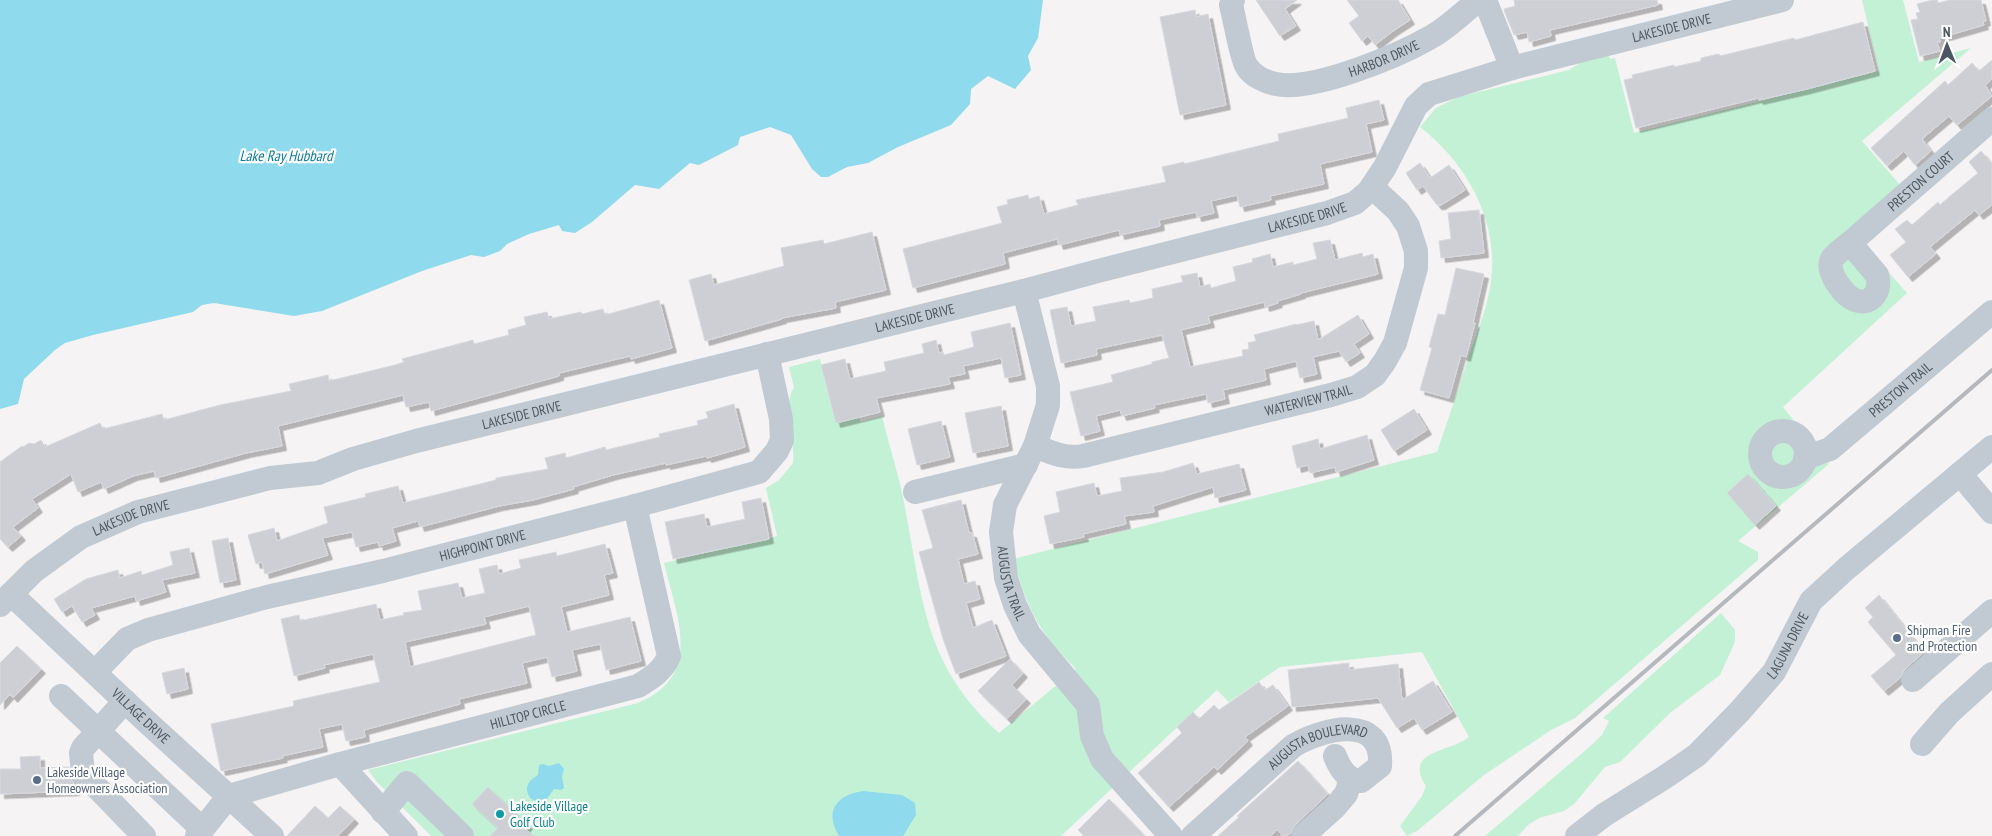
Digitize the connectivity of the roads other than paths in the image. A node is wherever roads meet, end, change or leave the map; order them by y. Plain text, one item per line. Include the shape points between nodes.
1 (1233, 0) edge
2 (1479, 0) edge
3 (1485, 0) edge
4 (1782, 0) edge
5 (1512, 68) junction
6 (1992, 119) edge
7 (1372, 187) junction
8 (1850, 243) dead end
9 (1024, 291) junction
10 (1992, 312) edge
11 (768, 354) junction
12 (1992, 447) edge
13 (1031, 456) junction
14 (1805, 458) dead end
15 (1960, 474) junction
16 (915, 492) dead end
17 (635, 506) junction
18 (1992, 512) edge
19 (6, 599) edge
20 (1992, 611) edge
21 (95, 672) junction
22 (1992, 674) edge
23 (1913, 680) dead end
24 (61, 696) dead end
25 (126, 701) junction
26 (99, 730) junction
27 (1922, 744) dead end
28 (1335, 756) dead end
29 (340, 764) junction
30 (1351, 779) junction
31 (229, 796) junction
32 (383, 812) junction
33 (200, 832) edge
34 (144, 836) edge
35 (272, 836) edge
36 (406, 836) edge
37 (462, 836) edge
38 (1171, 836) edge
39 (1193, 836) edge
40 (1303, 836) edge
41 (1577, 836) edge

1 - 2 street, HARBOR DRIVE via 1231,5 1246,66 1258,78 1276,84 1311,82 1352,72 1389,57 1432,37
3 - 5 street
4 - 5 street, LAKESIDE DRIVE
5 - 7 street, LAKESIDE DRIVE via 1424,96
6 - 8 street, PRESTON COURT
7 - 9 street, LAKESIDE DRIVE via 1355,203 1327,213
7 - 13 street, WATERVIEW TRAIL via 1398,211 1408,226 1416,251 1416,268 1395,343 1375,375 1357,388 1083,456
9 - 11 street, LAKESIDE DRIVE
9 - 13 street, AUGUSTA TRAIL via 1048,386 1048,405
10 - 14 street, PRESTON TRAIL via 1830,449
11 - 17 street, HIGHPOINT DRIVE via 782,440 770,461 759,472
11 - 19 street, LAKESIDE DRIVE via 407,444 318,473 270,478 138,512 82,537 34,572
12 - 15 street, LAGUNA DRIVE
13 - 16 street
13 - 38 street, AUGUSTA TRAIL via 1005,506 1001,532 1006,578 1015,605 1029,634 1088,705 1092,736 1102,759
15 - 18 street
15 - 41 street, LAGUNA DRIVE via 1811,601 1774,672 1697,755
17 - 21 street, HIGHPOINT DRIVE via 383,571 267,597 148,630 127,639
17 - 29 street, HILLTOP CIRCLE via 669,656 658,673 638,686
19 - 21 street, VILLAGE DRIVE
20 - 23 street
21 - 25 street, VILLAGE DRIVE
22 - 27 street via 1949,713
24 - 26 street
25 - 26 street
25 - 31 street, VILLAGE DRIVE
26 - 33 street
26 - 34 street via 82,748 83,773
28 - 30 street, AUGUSTA BOULEVARD
29 - 31 street, HILLTOP CIRCLE
29 - 32 street
30 - 39 street, AUGUSTA BOULEVARD via 1361,781 1380,766 1381,754 1370,735 1358,730 1335,730 1308,737 1293,746
30 - 40 street via 1346,794
31 - 33 street
31 - 35 street, VILLAGE DRIVE
32 - 36 street
32 - 37 street via 407,783

